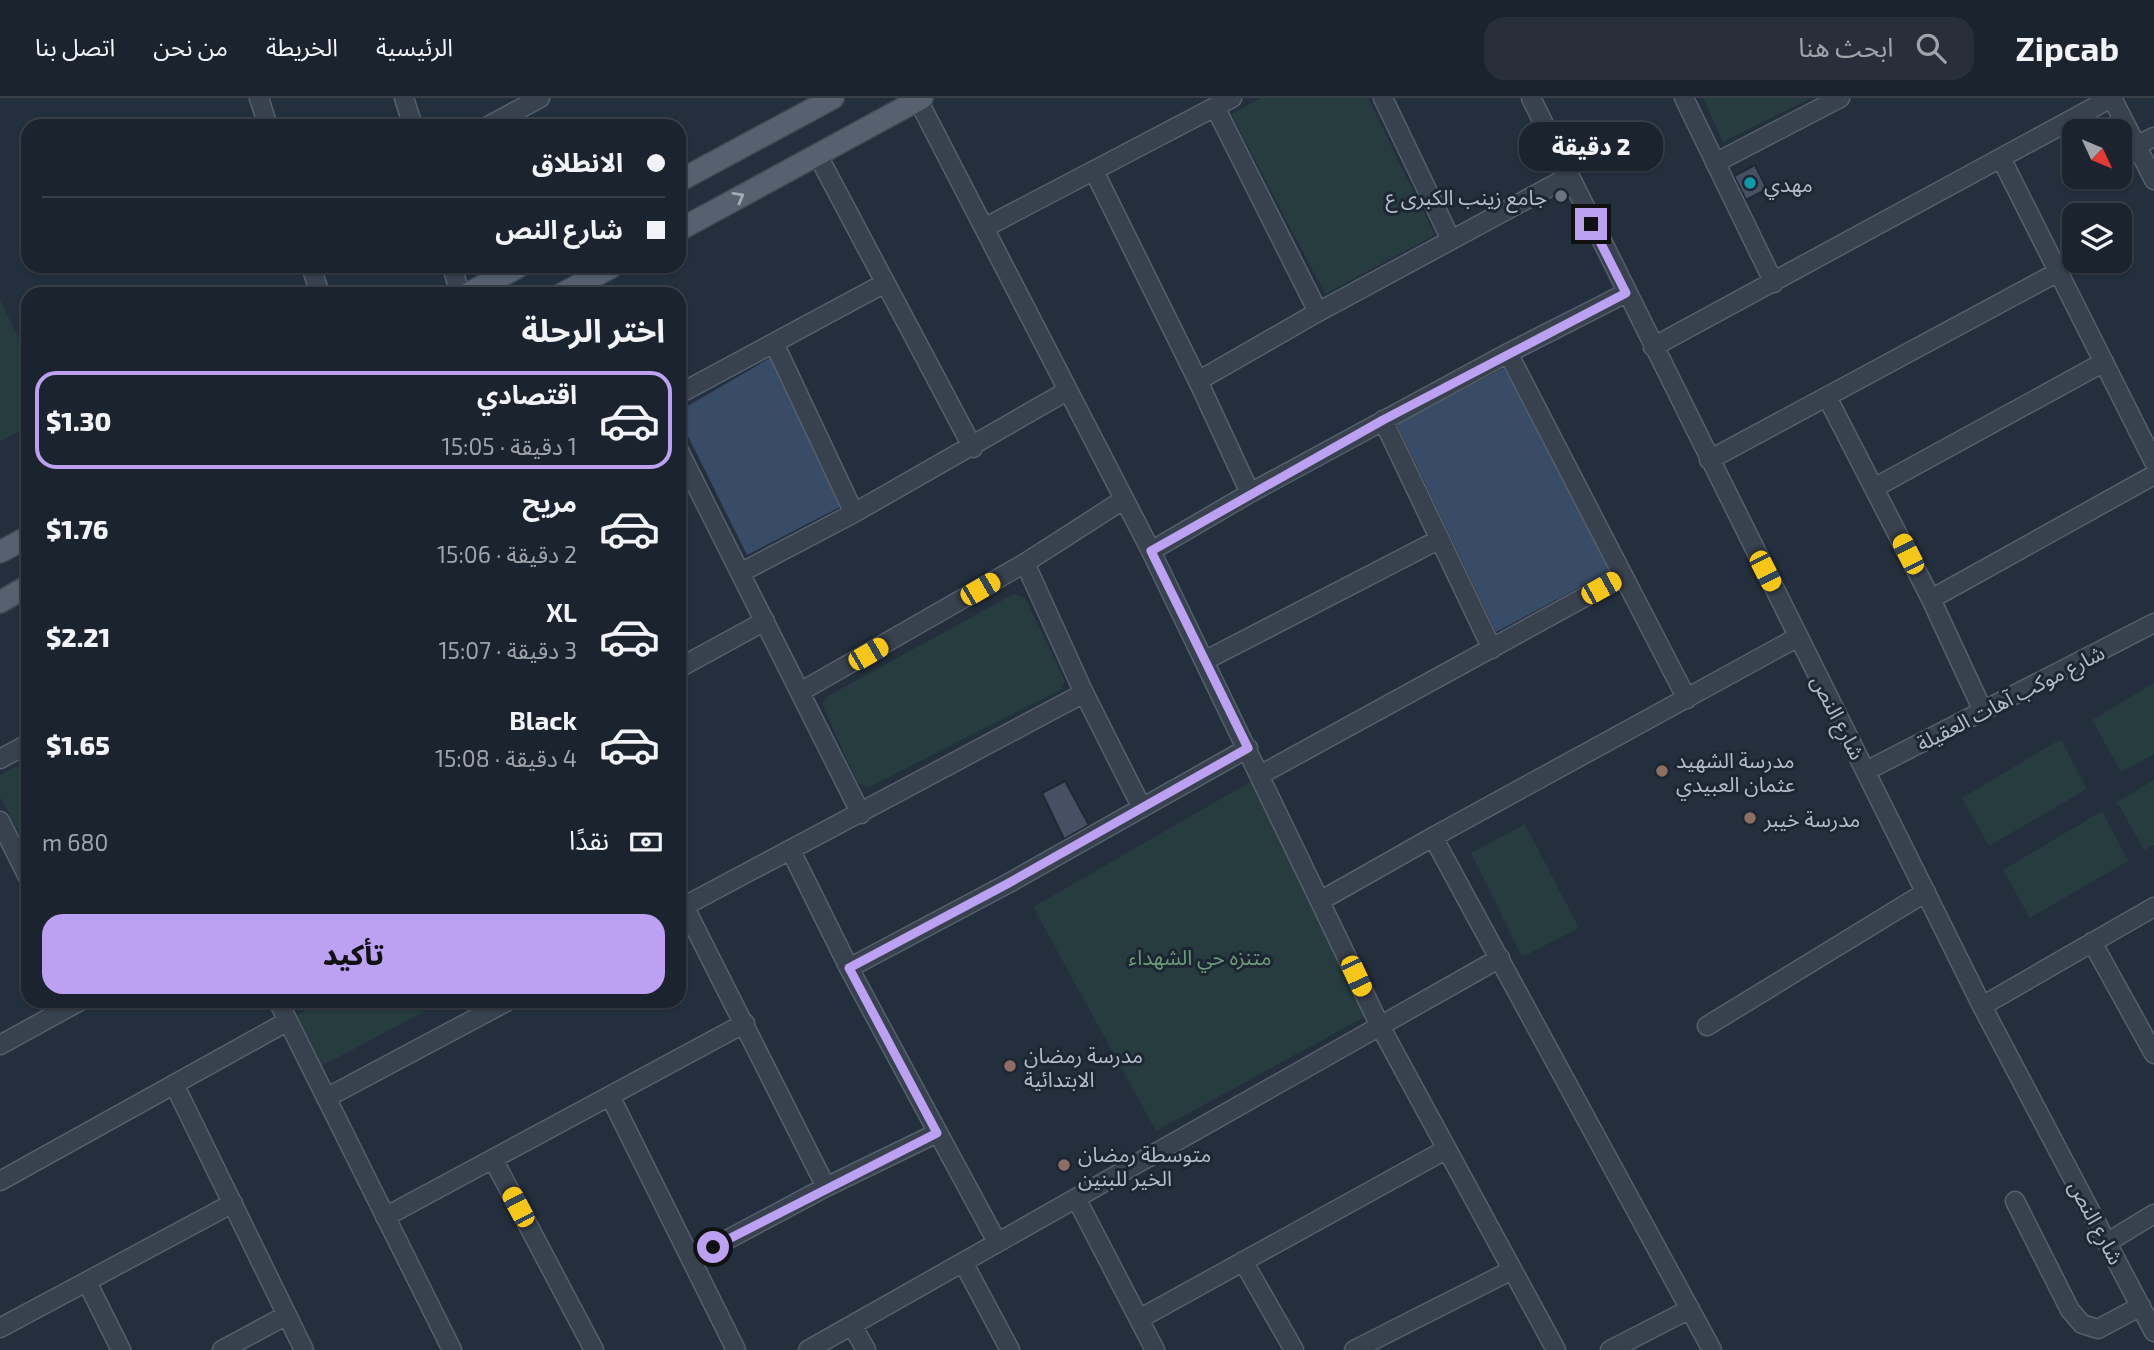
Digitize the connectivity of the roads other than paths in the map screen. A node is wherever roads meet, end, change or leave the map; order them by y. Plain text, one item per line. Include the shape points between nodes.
1 (259, 98) edge
2 (404, 98) edge
3 (540, 98) edge
4 (833, 98) edge
5 (1232, 98) edge
6 (1383, 98) edge
7 (1531, 98) edge
8 (1684, 98) edge
9 (1840, 98) edge
10 (2111, 98) edge
11 (920, 99) edge
12 (1215, 107) junction
13 (266, 119) edge
14 (411, 119) edge
15 (501, 119) edge
16 (2154, 136) edge
17 (2136, 146) junction
18 (817, 155) junction
19 (2001, 158) junction
20 (1714, 163) junction
21 (1094, 171) junction
22 (686, 177) edge
23 (1568, 177) junction
24 (2154, 180) edge
25 (686, 226) edge
26 (986, 227) junction
27 (1451, 240) junction
28 (2058, 272) junction
29 (507, 273) edge
30 (600, 273) edge
31 (885, 283) junction
32 (1774, 283) junction
33 (480, 287) edge
34 (575, 287) edge
35 (1626, 293) junction
36 (1318, 312) junction
37 (774, 343) junction
38 (1653, 347) junction
39 (1508, 353) junction
40 (2104, 362) junction
41 (1198, 381) junction
42 (686, 390) edge
43 (1067, 391) junction
44 (1827, 397) junction
45 (1383, 420) junction
46 (972, 448) junction
47 (1709, 460) junction
48 (2154, 462) edge
49 (686, 465) edge
50 (2154, 475) edge
51 (1874, 488) junction
52 (1250, 493) junction
53 (1123, 500) junction
54 (854, 513) junction
55 (1440, 539) junction
56 (21, 541) edge
57 (1151, 551) junction
58 (0, 552) edge
59 (1025, 563) junction
60 (740, 573) junction
61 (1623, 576) junction
62 (21, 590) edge
63 (1931, 599) junction
64 (0, 602) edge
65 (765, 621) junction
66 (2154, 623) edge
67 (1798, 637) junction
68 (1492, 649) junction
69 (1204, 661) junction
70 (686, 664) edge
71 (800, 692) junction
72 (1084, 693) junction
73 (1687, 699) junction
74 (1983, 711) junction
75 (21, 748) edge
76 (1248, 748) junction
77 (0, 760) edge
78 (1866, 771) junction
79 (1260, 775) junction
80 (1142, 808) junction
81 (861, 814) junction
82 (0, 821) edge
83 (1433, 837) junction
84 (791, 851) junction
85 (21, 863) edge
86 (1926, 892) junction
87 (1320, 901) junction
88 (686, 906) edge
89 (2154, 907) edge
90 (686, 915) edge
91 (2092, 942) junction
92 (1500, 958) junction
93 (849, 968) junction
94 (1982, 1006) junction
95 (67, 1008) edge
96 (282, 1008) edge
97 (495, 1008) edge
98 (288, 1021) junction
99 (745, 1023) junction
100 (1380, 1026) junction
101 (1707, 1026) dead end
102 (0, 1045) edge
103 (2154, 1054) edge
104 (174, 1084) junction
105 (610, 1096) junction
106 (326, 1098) junction
107 (937, 1133) junction
108 (1445, 1150) junction
109 (493, 1159) junction
110 (0, 1181) edge
111 (826, 1187) junction
112 (1076, 1198) junction
113 (2015, 1201) dead end
114 (233, 1203) junction
115 (2154, 1214) edge
116 (385, 1217) junction
117 (997, 1242) junction
118 (2108, 1242) junction
119 (691, 1259) junction
120 (1243, 1261) junction
121 (963, 1262) junction
122 (1512, 1270) junction
123 (87, 1282) junction
124 (2141, 1306) junction
125 (1690, 1309) junction
126 (287, 1315) junction
127 (1139, 1319) junction
128 (852, 1325) junction
129 (0, 1328) edge
130 (2154, 1332) edge
131 (121, 1350) edge
132 (222, 1350) edge
133 (304, 1350) edge
134 (452, 1350) edge
135 (594, 1350) edge
136 (736, 1350) edge
137 (808, 1350) edge
138 (866, 1350) edge
139 (1010, 1350) edge
140 (1155, 1350) edge
141 (1294, 1350) edge
142 (1354, 1350) edge
143 (1556, 1350) edge
144 (1610, 1350) edge
145 (1712, 1350) edge

1 - 13 street
2 - 14 street
3 - 15 street
4 - 22 main road
5 - 12 street
6 - 27 street
7 - 23 street, شارع النص
8 - 20 street
9 - 20 street
10 - 17 street
10 - 19 street
11 - 18 main road
11 - 26 street
12 - 21 street
12 - 36 street
16 - 17 street
17 - 24 street
25 -> 18 main road
18 - 31 street
19 - 28 street
19 - 32 street
20 - 32 street
21 - 26 street
21 - 41 street
23 - 27 street
23 - 35 street, شارع النص
26 - 43 street
27 - 36 street
28 - 40 street
28 - 44 street
29 - 33 main road
30 - 34 main road
31 - 37 street
31 - 46 street
32 - 38 street
35 - 38 street, شارع النص
35 - 39 street
36 - 41 street
37 - 42 street
37 - 54 street
38 - 47 street, شارع النص
39 - 45 street
39 - 61 street
40 - 48 street
40 - 51 street
41 - 52 street
43 - 46 street
43 - 53 street
44 - 47 street
44 - 51 street
45 - 52 street
45 - 55 street
46 - 54 street
47 - 67 street, شارع النص
49 - 60 street
50 - 63 street
51 - 63 street
52 - 57 street
53 - 57 street
53 - 59 street
54 - 60 street
55 - 68 street
55 - 69 street
56 - 58 main road
57 - 69 street
59 - 71 street
59 - 72 street
60 - 65 street
61 - 68 street
61 - 73 street
62 - 64 main road
63 - 74 street
65 - 70 street
65 - 71 street
66 - 74 street, شارع موكب آهات العقيلة
67 - 73 street
67 - 78 street, شارع النص
68 - 79 street
69 - 76 street
71 - 81 street
72 - 80 street
72 - 81 street
73 - 83 street
74 - 78 street, شارع موكب آهات العقيلة
75 - 77 street
76 - 79 street
76 - 80 street
78 - 86 street, شارع النص
79 - 87 street
80 - 93 street
81 - 84 street
82 - 85 street
83 - 87 street
83 - 92 street
84 - 88 street
84 - 93 street
86 - 94 street, شارع النص
86 - 101 street
87 - 100 street
89 - 91 street
90 - 99 street
91 - 94 street
91 - 103 street
92 - 100 street
92 - 125 street
93 - 107 street
94 - 118 street, شارع النص
95 - 102 street
96 - 98 street
97 - 106 street
98 - 104 street
98 - 106 street
99 - 105 street
99 - 111 street
100 - 108 street
100 - 112 street
104 - 110 street
104 - 114 street
105 - 109 street
105 - 119 street
106 - 116 street
107 - 111 street
107 - 117 street
108 - 120 street
108 - 122 street
109 - 116 street
109 - 135 street
111 - 119 street
112 - 117 street
112 - 127 street
113 - 124 street via 2070,1311 2082,1324 2098,1329
114 - 123 street
114 - 126 street
115 - 118 street
116 - 134 street
117 - 121 street
118 - 124 street, شارع النص
119 - 136 street
120 - 127 street
120 - 141 street
121 - 128 street
121 - 139 street
122 - 142 street
122 - 143 street
123 - 129 street
123 - 131 street
124 - 130 street, شارع النص
125 - 144 street
125 - 145 street
126 - 132 street
126 - 133 street
127 - 140 street
128 - 137 street
128 - 138 street

